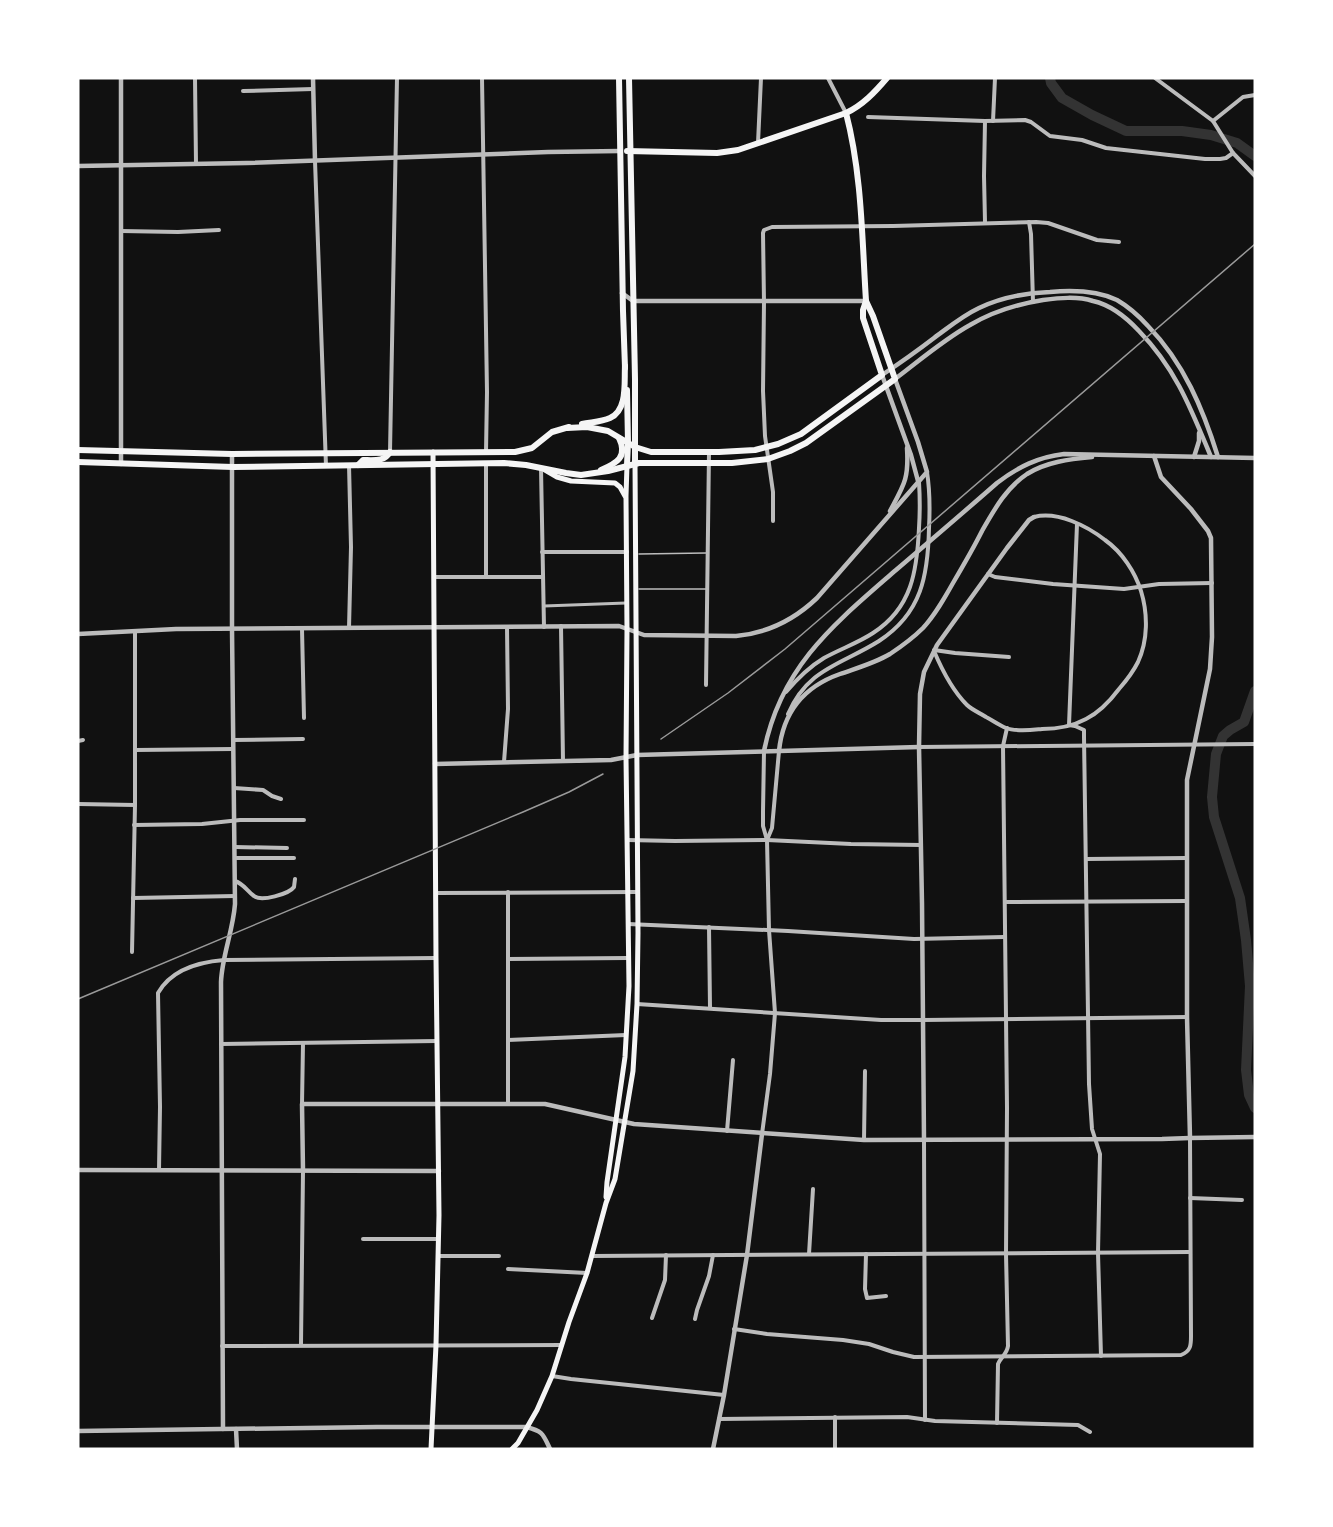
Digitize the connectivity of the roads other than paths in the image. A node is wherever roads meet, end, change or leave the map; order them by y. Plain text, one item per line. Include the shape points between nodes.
1 (121, 78) edge
2 (195, 78) edge
3 (313, 78) edge
4 (398, 78) edge
5 (482, 78) edge
6 (619, 78) edge
7 (629, 78) edge
8 (761, 78) edge
9 (828, 78) edge
10 (887, 78) edge
11 (995, 78) edge
12 (1155, 78) edge
13 (313, 89) junction
14 (243, 91) dead end
15 (1255, 95) edge
16 (846, 114) junction
17 (868, 117) dead end
18 (985, 121) junction
19 (993, 121) junction
20 (1213, 121) junction
21 (758, 144) junction
22 (620, 151) junction
23 (630, 151) junction
24 (1233, 153) junction
25 (483, 155) junction
26 (396, 158) junction
27 (315, 161) junction
28 (196, 164) junction
29 (121, 165) junction
30 (78, 166) edge
31 (1255, 176) edge
32 (985, 222) junction
33 (1029, 222) junction
34 (861, 225) junction
35 (219, 230) dead end
36 (121, 231) junction
37 (1119, 242) dead end
38 (622, 293) junction
39 (1032, 293) junction
40 (633, 301) junction
41 (866, 301) junction
42 (764, 302) junction
43 (1033, 302) junction
44 (625, 366) junction
45 (891, 368) junction
46 (882, 375) junction
47 (895, 379) junction
48 (886, 386) junction
49 (1196, 422) junction
50 (567, 428) junction
51 (616, 435) junction
52 (906, 442) junction
53 (628, 443) junction
54 (635, 447) junction
55 (767, 448) junction
56 (78, 450) edge
57 (121, 452) junction
58 (390, 452) junction
59 (434, 452) junction
60 (486, 452) junction
61 (709, 452) junction
62 (325, 453) junction
63 (232, 454) junction
64 (1107, 456) junction
65 (1154, 456) junction
66 (1194, 457) junction
67 (1211, 457) junction
68 (1218, 457) junction
69 (1255, 458) edge
70 (768, 459) junction
71 (78, 462) edge
72 (708, 462) junction
73 (486, 463) junction
74 (635, 463) junction
75 (121, 464) junction
76 (434, 464) junction
77 (349, 465) junction
78 (358, 465) junction
79 (627, 465) junction
80 (326, 466) junction
81 (233, 467) junction
82 (541, 468) junction
83 (927, 472) junction
84 (590, 474) junction
85 (918, 482) junction
86 (626, 496) junction
87 (1034, 517) joint
88 (885, 518) junction
89 (773, 521) dead end
90 (1077, 524) junction
91 (542, 552) junction
92 (627, 552) junction
93 (707, 553) junction
94 (635, 554) junction
95 (988, 574) junction
96 (486, 577) junction
97 (543, 577) junction
98 (434, 578) junction
99 (1212, 583) junction
100 (1074, 585) junction
101 (1139, 586) junction
102 (636, 589) junction
103 (707, 589) junction
104 (627, 603) junction
105 (544, 606) junction
106 (561, 626) junction
107 (507, 627) junction
108 (544, 627) junction
109 (349, 628) junction
110 (434, 628) junction
111 (232, 629) junction
112 (302, 629) junction
113 (627, 630) junction
114 (135, 631) junction
115 (636, 633) junction
116 (78, 634) edge
117 (706, 636) junction
118 (934, 650) junction
119 (1009, 657) dead end
120 (706, 685) dead end
121 (780, 699) junction
122 (304, 718) dead end
123 (784, 723) junction
124 (1069, 725) junction
125 (1007, 728) junction
126 (303, 739) dead end
127 (233, 740) junction
128 (1255, 744) edge
129 (1194, 745) junction
130 (1003, 746) junction
131 (1085, 746) junction
132 (919, 747) junction
133 (233, 749) junction
134 (135, 750) junction
135 (764, 751) junction
136 (779, 751) junction
137 (637, 755) junction
138 (626, 758) junction
139 (562, 761) junction
140 (504, 762) junction
141 (435, 764) junction
142 (234, 788) junction
143 (281, 799) dead end
144 (78, 804) edge
145 (135, 806) junction
146 (234, 820) junction
147 (304, 820) dead end
148 (134, 825) junction
149 (627, 840) junction
150 (637, 840) junction
151 (767, 840) junction
152 (921, 845) junction
153 (235, 847) junction
154 (287, 848) dead end
155 (235, 858) junction
156 (294, 858) dead end
157 (1187, 858) junction
158 (1086, 859) junction
159 (295, 879) dead end
160 (235, 881) junction
161 (627, 891) junction
162 (508, 892) junction
163 (638, 892) junction
164 (436, 893) junction
165 (235, 896) junction
166 (133, 898) junction
167 (1187, 901) junction
168 (1005, 902) junction
169 (1086, 902) junction
170 (628, 924) junction
171 (638, 924) junction
172 (709, 927) junction
173 (769, 930) junction
174 (1004, 937) junction
175 (922, 938) junction
176 (132, 952) dead end
177 (436, 958) junction
178 (628, 958) junction
179 (508, 959) junction
180 (224, 960) junction
181 (637, 1004) junction
182 (710, 1008) junction
183 (775, 1013) junction
184 (1187, 1017) junction
185 (1006, 1018) junction
186 (1087, 1018) junction
187 (923, 1020) junction
188 (626, 1035) junction
189 (508, 1040) junction
190 (437, 1041) junction
191 (303, 1043) junction
192 (221, 1044) junction
193 (734, 1060) dead end
194 (865, 1071) dead end
195 (508, 1103) junction
196 (302, 1104) junction
197 (438, 1104) junction
198 (616, 1121) junction
199 (625, 1122) junction
200 (727, 1131) junction
201 (762, 1134) junction
202 (1190, 1137) junction
203 (1255, 1137) edge
204 (1095, 1138) junction
205 (1007, 1139) junction
206 (864, 1140) junction
207 (924, 1140) junction
208 (78, 1170) edge
209 (159, 1170) junction
210 (222, 1170) junction
211 (303, 1171) junction
212 (439, 1171) junction
213 (813, 1190) dead end
214 (1190, 1198) junction
215 (1242, 1200) dead end
216 (606, 1203) junction
217 (363, 1239) dead end
218 (439, 1239) junction
219 (1190, 1252) junction
220 (1098, 1253) junction
221 (809, 1254) junction
222 (867, 1254) junction
223 (1006, 1254) junction
224 (666, 1255) junction
225 (713, 1255) junction
226 (747, 1255) junction
227 (924, 1255) junction
228 (438, 1256) junction
229 (499, 1256) dead end
230 (592, 1256) junction
231 (507, 1269) dead end
232 (587, 1273) junction
233 (886, 1296) dead end
234 (652, 1318) dead end
235 (695, 1319) dead end
236 (734, 1329) junction
237 (301, 1345) junction
238 (561, 1345) junction
239 (222, 1346) junction
240 (436, 1346) junction
241 (1005, 1356) junction
242 (1101, 1356) junction
243 (925, 1357) junction
244 (552, 1376) junction
245 (724, 1395) junction
246 (835, 1417) junction
247 (718, 1419) junction
248 (925, 1420) junction
249 (997, 1423) junction
250 (432, 1427) junction
251 (526, 1427) junction
252 (223, 1429) junction
253 (236, 1429) junction
254 (78, 1431) edge
255 (1090, 1432) dead end
256 (518, 1446) edge
257 (237, 1449) edge
258 (431, 1449) edge
259 (512, 1449) edge
260 (550, 1449) edge
261 (713, 1449) edge
262 (835, 1449) edge

1 - 29 street
2 - 28 street
3 - 13 street
4 - 26 street
5 - 25 street
6 - 22 highway
7 - 23 highway
8 - 21 street
9 - 16 street
10 - 16 highway via 866,101
11 - 19 street
12 - 20 street
13 - 14 street
13 - 27 street
15 - 20 street via 1243,96
16 - 21 highway
16 - 34 highway
17 - 18 street
18 - 19 street
18 - 32 street
19 - 24 street via 1025,120 1050,136 1120,150 1205,159 1226,158
20 - 24 street
21 - 23 highway via 717,153
22 - 23 highway
22 - 25 street
22 - 38 highway
23 - 40 highway
24 - 31 street
25 - 26 street
25 - 60 street
26 - 27 street
26 - 58 street
27 - 28 street
27 - 62 street
28 - 29 street
29 - 30 street
29 - 36 street
32 - 33 street
32 - 34 street
33 - 37 street via 1048,223 1097,240
33 - 39 street
34 - 41 highway
34 - 42 street via 764,230
35 - 36 street
36 - 57 street
38 - 40 street
38 - 44 highway
39 - 43 street
39 - 45 street via 998,300 970,313
39 - 68 street via 1099,294 1117,300 1135,313 1181,369 1202,410
40 - 42 street
40 - 54 highway
41 - 42 street
41 - 45 highway
41 - 46 highway via 863,318
42 - 55 street
43 - 47 street via 971,324
43 - 49 street via 1080,298 1118,312 1162,357
44 - 50 highway via 618,412 607,419
44 - 53 highway
45 - 46 street
45 - 47 highway
46 - 48 street
46 - 55 highway via 801,434
47 - 48 highway
47 - 83 street
48 - 52 street
48 - 70 highway via 806,443
49 - 66 street via 1199,441
49 - 67 street
50 - 51 highway via 597,428
50 - 60 highway via 552,432 532,448
51 - 53 highway
51 - 84 highway via 622,449 619,459
52 - 85 street
52 - 88 street via 906,479
53 - 54 highway
53 - 79 highway
54 - 61 highway via 651,452
54 - 74 highway
55 - 61 highway
55 - 70 street
56 - 57 highway
57 - 63 highway
57 - 75 street
58 - 59 highway
58 - 62 highway
58 - 78 highway via 384,459 363,460
59 - 60 highway
59 - 76 main road
61 - 72 street
62 - 63 highway
62 - 80 street
63 - 81 street
64 - 65 street
64 - 121 street via 1049,456 1012,471 831,627
64 - 123 street via 1060,461 1021,478 998,504 923,628 883,658 816,684 797,702
65 - 66 street
65 - 99 street via 1161,477 1208,531
66 - 67 street
67 - 68 street
68 - 69 street
70 - 72 highway
70 - 89 street
71 - 75 highway
72 - 74 highway
72 - 93 street
73 - 76 highway
73 - 82 highway
73 - 96 street
74 - 79 highway
74 - 94 main road
75 - 81 highway
76 - 78 highway
76 - 98 main road
77 - 78 highway
77 - 80 highway
77 - 109 street
79 - 84 highway
79 - 86 main road
80 - 81 highway
81 - 111 street
82 - 84 highway
82 - 86 main road via 571,481 609,481 622,488
82 - 91 street
83 - 85 street
83 - 123 street via 927,566 914,604 888,634 814,677 798,695
85 - 88 street
85 - 121 street via 916,566 904,600 884,625 816,663
86 - 92 main road
87 - 90 street via 1044,515
87 - 95 street
88 - 117 street via 817,598 798,614 757,633
90 - 100 street
90 - 101 street via 1110,543
91 - 92 street
91 - 97 street
92 - 104 main road
93 - 94 lane
93 - 103 street
94 - 102 main road
95 - 100 street
95 - 118 street
96 - 97 street
96 - 98 street
97 - 105 street
98 - 110 main road
99 - 101 street
99 - 129 street via 1210,669
100 - 101 street via 1124,589
100 - 124 street
101 - 124 street via 1146,633 1137,664 1105,706
102 - 103 lane
102 - 115 main road
103 - 117 street
104 - 105 street
104 - 113 main road
105 - 108 street
106 - 108 street
106 - 113 street via 619,626
106 - 139 street
107 - 108 street
107 - 110 street
107 - 140 street
109 - 110 street
109 - 112 street
110 - 141 main road
111 - 112 street
111 - 114 street
111 - 127 street
112 - 122 street
113 - 115 street
113 - 138 main road
114 - 116 street
114 - 134 street
115 - 117 street
115 - 137 main road
117 - 120 street
118 - 119 street
118 - 125 street via 950,683 968,706
118 - 132 street via 920,694
121 - 135 street
123 - 136 street
124 - 125 street via 1039,730
124 - 131 street via 1084,730
125 - 130 street
126 - 127 street
127 - 133 street
128 - 129 street
129 - 131 street
129 - 157 street via 1186,780
130 - 131 street
130 - 132 street
130 - 168 street
131 - 158 street
132 - 136 street
132 - 152 street
133 - 134 street
133 - 142 street
134 - 145 street
135 - 136 street
135 - 137 street
135 - 151 street via 763,826
136 - 151 street via 772,828
137 - 138 street
137 - 150 main road
138 - 139 street
138 - 149 main road
139 - 140 street
140 - 141 street
141 - 164 main road
142 - 143 street via 263,790
142 - 146 street
144 - 145 street
145 - 148 street
146 - 147 street
146 - 148 street
146 - 153 street
148 - 166 street
149 - 150 street
149 - 161 main road
150 - 151 street
150 - 163 main road
151 - 152 street
151 - 173 street
152 - 175 street
153 - 154 street
153 - 155 street
155 - 156 street
155 - 160 street
157 - 158 street
157 - 167 street
158 - 169 street
159 - 160 street via 290,892 260,899
160 - 165 street
161 - 162 street
161 - 163 street
161 - 170 main road
162 - 164 street
162 - 179 street
163 - 171 main road
164 - 177 main road
165 - 166 street
165 - 180 street
166 - 176 street
167 - 169 street
167 - 184 street
168 - 169 street
168 - 174 street
169 - 186 street
170 - 171 street
170 - 178 main road
171 - 172 street
171 - 181 main road
172 - 173 street
172 - 182 street
173 - 175 street
173 - 183 street
174 - 175 street
174 - 185 street
175 - 187 street
177 - 180 street
177 - 190 main road
178 - 179 street
178 - 188 main road
179 - 189 street
180 - 192 street
180 - 209 street via 182,971 158,993
181 - 182 street
181 - 199 main road
182 - 183 street
183 - 187 street
183 - 201 street
184 - 186 street
184 - 202 street
185 - 186 street
185 - 187 street
185 - 205 street
186 - 204 street via 1090,1114
187 - 207 street
188 - 189 street
188 - 198 main road
189 - 195 street
190 - 191 street
190 - 197 main road
191 - 192 street
191 - 196 street
192 - 210 street
193 - 200 street
194 - 206 street
195 - 197 street
195 - 198 street via 545,1104
196 - 197 street
196 - 211 street
197 - 212 main road
198 - 199 street
198 - 216 main road
199 - 200 street
199 - 216 main road via 615,1179
200 - 201 street
201 - 206 street
201 - 226 street
202 - 203 street
202 - 204 street
202 - 214 street
204 - 205 street
204 - 220 street via 1100,1154
205 - 207 street
205 - 223 street
206 - 207 street
207 - 227 street
208 - 209 street
209 - 210 street
210 - 211 street
210 - 239 street
211 - 212 street
211 - 237 street
212 - 218 main road
213 - 221 street
214 - 215 street
214 - 219 street
216 - 230 main road
217 - 218 street
218 - 228 main road
219 - 220 street
219 - 242 street via 1191,1336 1187,1352
220 - 223 street
220 - 242 street
221 - 222 street
221 - 226 street
222 - 227 street
222 - 233 street via 867,1298
223 - 227 street
223 - 241 street
224 - 225 street
224 - 230 street
224 - 234 street via 665,1280
225 - 226 street
225 - 235 street
226 - 236 street
227 - 243 street
228 - 229 street
228 - 240 main road
230 - 232 main road
231 - 232 street
232 - 238 main road
236 - 243 street via 843,1340
236 - 245 street
237 - 239 street
237 - 240 street
238 - 240 street
238 - 244 main road
239 - 252 street
240 - 250 main road
241 - 242 street
241 - 243 street
241 - 249 street via 998,1364
243 - 248 street
244 - 245 street
244 - 251 main road
245 - 247 street
246 - 247 street
246 - 248 street
246 - 262 street
247 - 261 street
248 - 249 street
249 - 255 street via 1078,1425
250 - 251 street
250 - 253 street
250 - 258 main road
251 - 256 main road
251 - 260 street via 543,1433
252 - 253 street
252 - 254 street
253 - 257 street
256 - 259 main road

